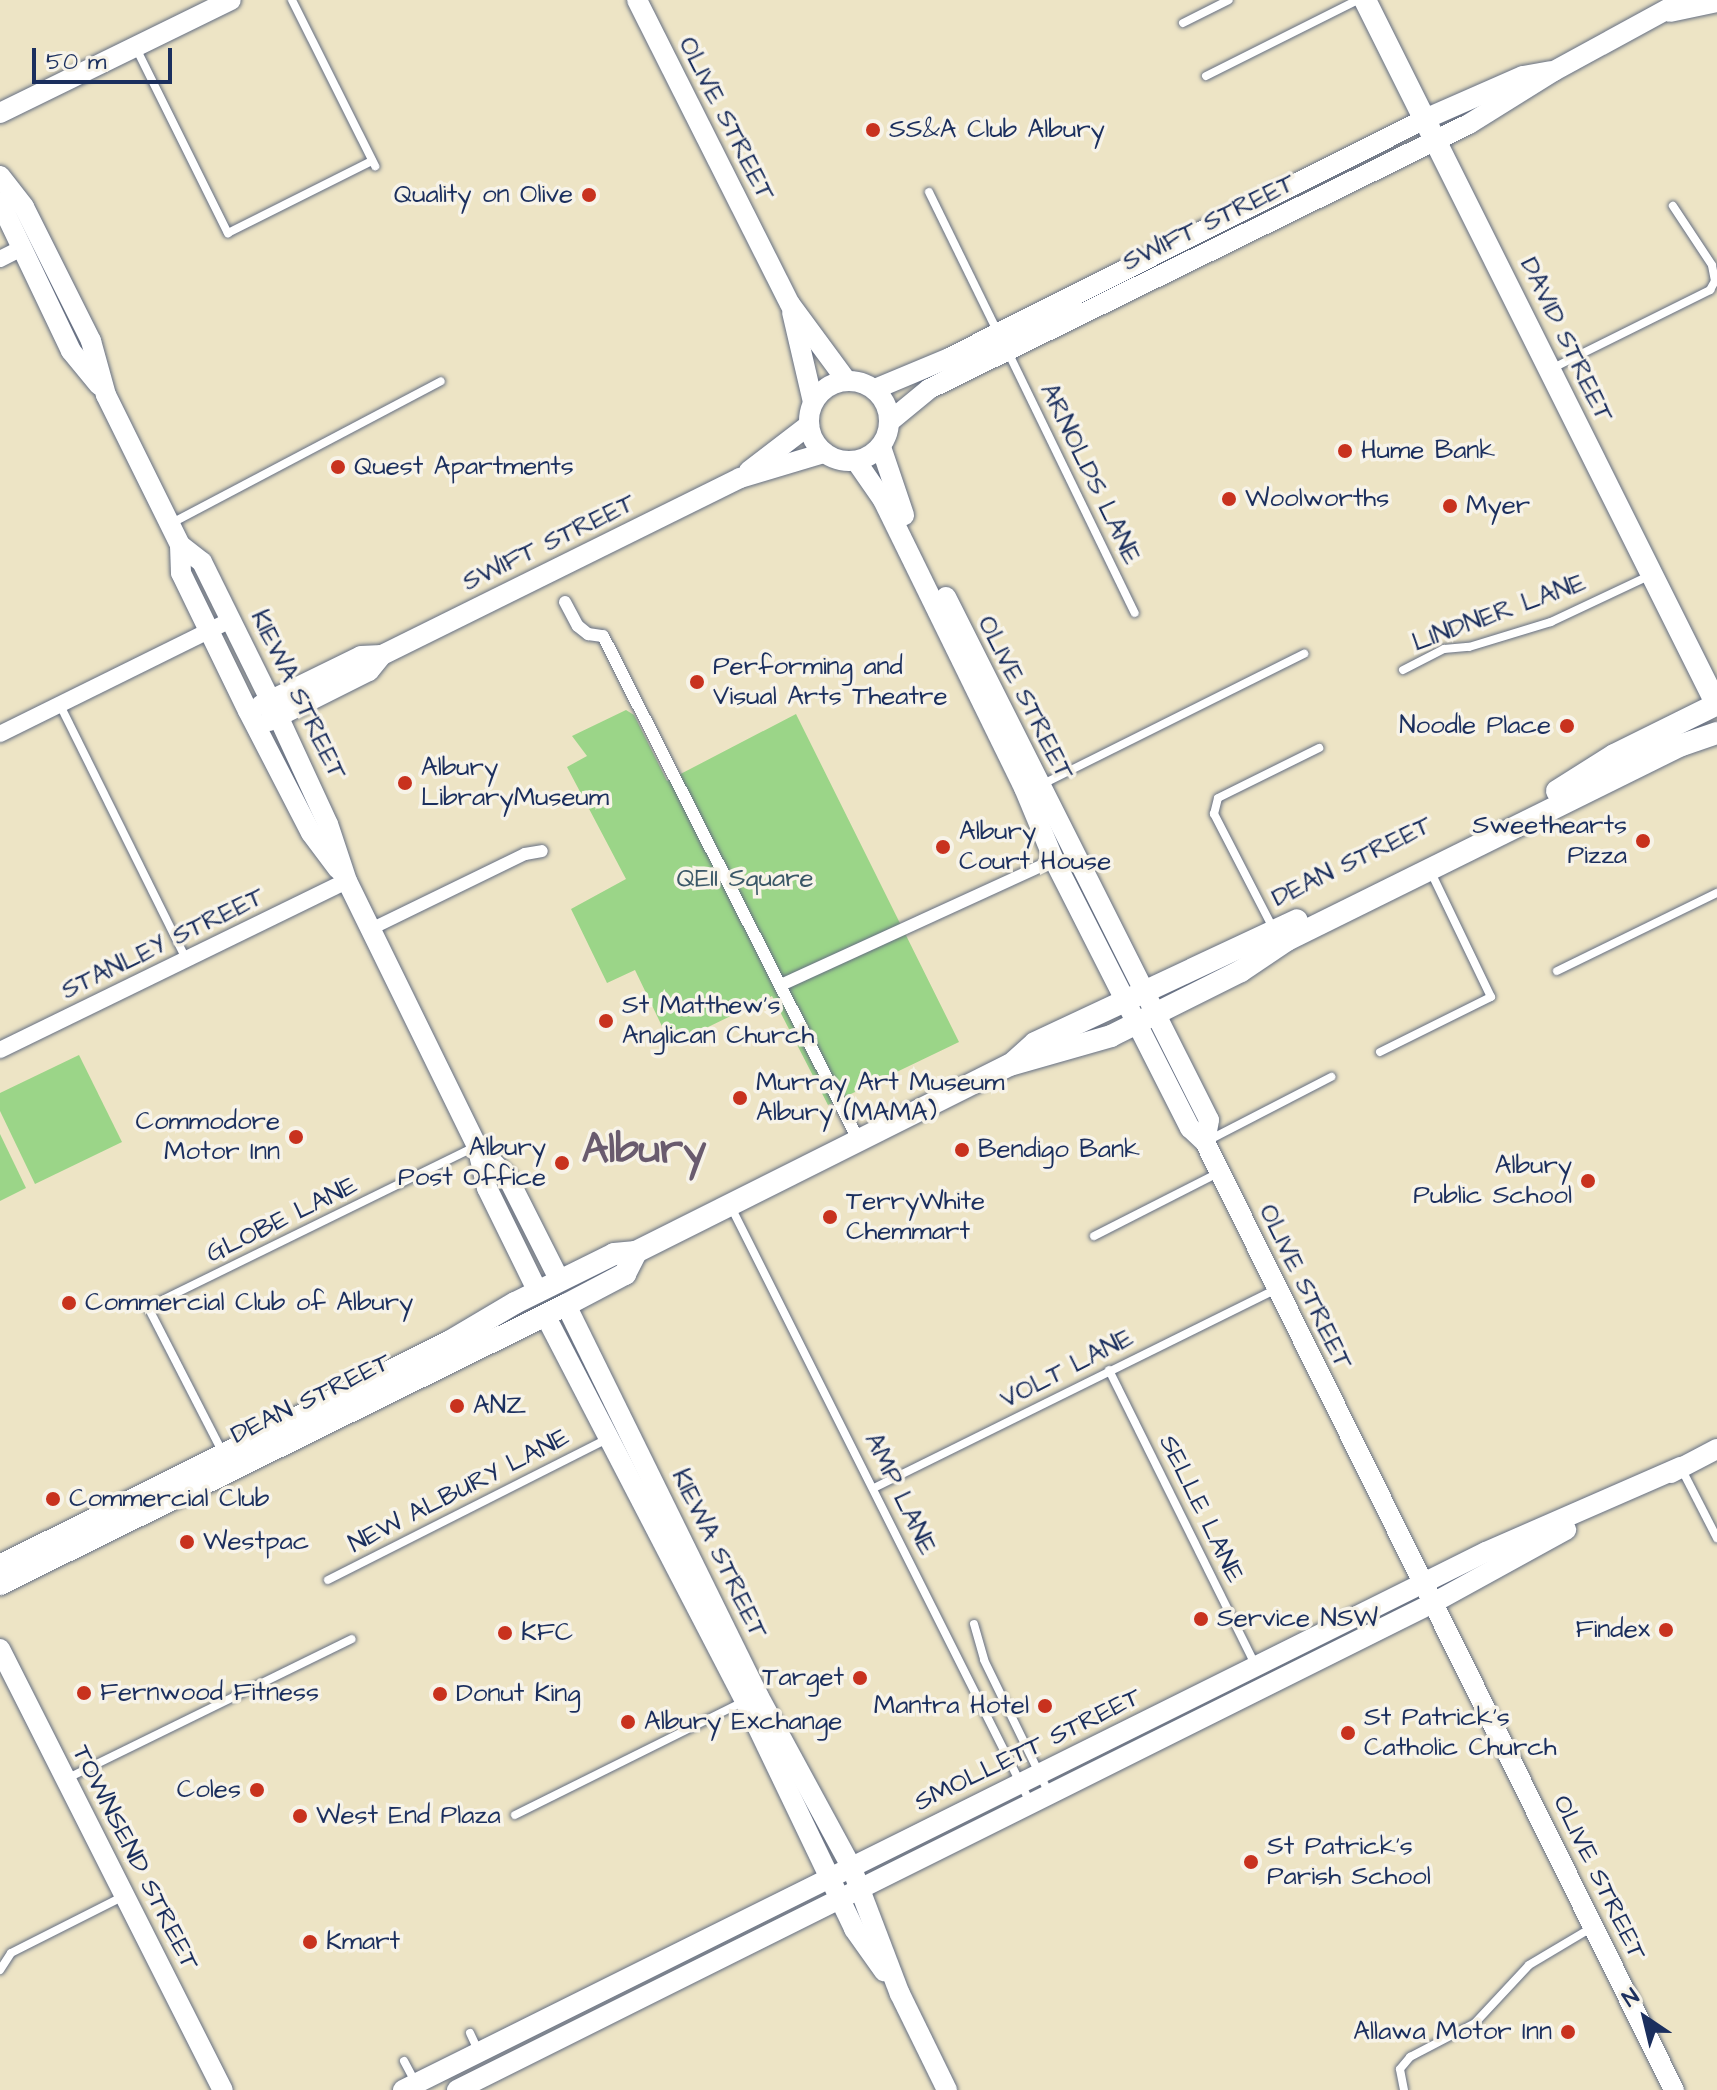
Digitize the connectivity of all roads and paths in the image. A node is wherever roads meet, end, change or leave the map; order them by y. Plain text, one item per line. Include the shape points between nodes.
1 (231, 0) edge
2 (292, 0) edge
3 (637, 0) edge
4 (1229, 0) edge
5 (1358, 0) edge
6 (1365, 0) edge
7 (1717, 2) edge
8 (1677, 6) edge
9 (1183, 23) dead end
10 (135, 47) junction
11 (1554, 71) junction
12 (1206, 76) dead end
13 (0, 113) edge
14 (1425, 119) junction
15 (1436, 141) junction
16 (0, 176) edge
17 (929, 192) dead end
18 (0, 202) edge
19 (1673, 206) dead end
20 (1260, 215) junction
21 (20, 249) junction
22 (0, 259) edge
23 (790, 304) junction
24 (998, 333) junction
25 (1008, 352) junction
26 (1550, 369) junction
27 (846, 380) junction
28 (441, 381) dead end
29 (875, 389) junction
30 (106, 395) junction
31 (813, 402) junction
32 (889, 422) junction
33 (809, 425) junction
34 (881, 447) junction
35 (824, 453) junction
36 (856, 461) junction
37 (740, 478) junction
38 (170, 524) junction
39 (180, 545) junction
40 (1652, 575) junction
41 (565, 602) dead end
42 (1135, 613) dead end
43 (231, 620) junction
44 (209, 631) junction
45 (1304, 654) dead end
46 (1403, 670) dead end
47 (60, 705) junction
48 (1717, 705) edge
49 (274, 708) junction
50 (994, 710) junction
51 (252, 719) junction
52 (1717, 733) edge
53 (0, 734) edge
54 (1319, 748) dead end
55 (1040, 786) junction
56 (542, 851) dead end
57 (1054, 860) junction
58 (1430, 870) junction
59 (347, 881) junction
60 (1717, 893) edge
61 (371, 929) junction
62 (1274, 931) junction
63 (186, 959) junction
64 (1557, 971) dead end
65 (781, 985) junction
66 (1135, 996) junction
67 (1146, 1019) junction
68 (0, 1050) edge
69 (1380, 1052) dead end
70 (1010, 1065) junction
71 (1331, 1077) dead end
72 (859, 1141) junction
73 (1205, 1142) junction
74 (477, 1146) junction
75 (1219, 1172) junction
76 (730, 1204) junction
77 (1094, 1236) dead end
78 (636, 1252) junction
79 (560, 1281) junction
80 (1277, 1288) junction
81 (538, 1292) junction
82 (566, 1305) junction
83 (545, 1315) junction
84 (1109, 1370) junction
85 (617, 1433) junction
86 (1717, 1449) edge
87 (224, 1455) junction
88 (1681, 1467) junction
89 (876, 1487) junction
90 (1717, 1538) edge
91 (0, 1566) edge
92 (328, 1580) dead end
93 (0, 1584) edge
94 (1423, 1584) junction
95 (1433, 1603) junction
96 (974, 1624) dead end
97 (352, 1639) dead end
98 (0, 1649) edge
99 (1256, 1667) junction
100 (1266, 1686) junction
101 (752, 1698) junction
102 (1039, 1773) junction
103 (66, 1779) junction
104 (1019, 1782) junction
105 (1049, 1794) junction
106 (1030, 1803) junction
107 (515, 1815) dead end
108 (851, 1866) junction
109 (829, 1878) junction
110 (858, 1888) junction
111 (126, 1894) junction
112 (839, 1897) junction
113 (1594, 1927) junction
114 (0, 1970) edge
115 (900, 1994) junction
116 (470, 2033) dead end
117 (479, 2052) junction
118 (404, 2061) dead end
119 (489, 2074) junction
120 (412, 2088) edge
121 (223, 2090) edge
122 (457, 2090) edge
123 (947, 2090) edge
124 (1404, 2090) edge
125 (1674, 2090) edge

1 - 10 street
2 - 10 lane via 373,163 228,233
3 - 23 street, OLIVE STREET
4 - 9 lane
5 - 12 lane
6 - 14 main road, DAVID STREET
7 - 8 street, SWIFT STREET
8 - 11 street, SWIFT STREET
10 - 13 street
11 - 14 street, SWIFT STREET via 1523,76
11 - 15 street, SWIFT STREET
14 - 15 main road, DAVID STREET
14 - 20 street, SWIFT STREET
15 - 20 street, SWIFT STREET
15 - 26 main road, DAVID STREET
16 - 30 street, KIEWA STREET via 24,207 91,341
17 - 24 lane, ARNOLDS LANE
18 - 21 street, KIEWA STREET
19 - 26 lane via 1712,265 1715,281 1710,290
20 - 24 street, SWIFT STREET
20 - 25 street, SWIFT STREET
21 - 22 street
21 - 30 street, KIEWA STREET via 71,351
23 - 27 street, OLIVE STREET
23 - 31 street, OLIVE STREET
24 - 25 lane, ARNOLDS LANE
24 - 29 street, SWIFT STREET
25 - 32 street, SWIFT STREET via 929,389
25 - 42 lane, ARNOLDS LANE
26 - 40 main road, DAVID STREET
27 - 29 street
27 - 31 street via 828,387
28 - 38 lane
29 - 32 street via 886,403
30 - 38 street, KIEWA STREET
31 - 33 street
32 - 34 street
33 - 35 street
33 - 37 street, SWIFT STREET
34 - 36 street
34 - 50 street, OLIVE STREET via 895,495
35 - 36 street
35 - 37 street, SWIFT STREET
36 - 50 street, OLIVE STREET via 883,500
37 - 49 street, SWIFT STREET via 382,655 361,656
38 - 39 street, KIEWA STREET
39 - 43 street, KIEWA STREET via 202,562
39 - 44 street, KIEWA STREET via 181,573
40 - 46 lane, LINDNER LANE via 1551,622 1511,637 1444,649
40 - 48 main road, DAVID STREET
41 - 65 street via 578,626 603,636
43 - 44 street
43 - 49 street, KIEWA STREET
44 - 47 street
44 - 51 street, KIEWA STREET
45 - 55 lane
47 - 53 street
47 - 63 lane
48 - 62 main road, DEAN STREET via 1614,755 1571,784
49 - 51 street, SWIFT STREET
49 - 59 street, KIEWA STREET via 328,824
50 - 55 street, OLIVE STREET
50 - 57 street, OLIVE STREET
51 - 59 street, KIEWA STREET via 311,833
52 - 58 main road, DEAN STREET via 1682,745
54 - 62 lane via 1218,798 1214,814
55 - 66 street, OLIVE STREET
56 - 61 street via 525,854
57 - 65 street
57 - 66 street, OLIVE STREET
58 - 67 main road, DEAN STREET
58 - 69 lane via 1491,997
59 - 61 street, KIEWA STREET
59 - 63 street, STANLEY STREET
60 - 64 lane
61 - 74 street, KIEWA STREET
62 - 66 main road, DEAN STREET
63 - 68 street, STANLEY STREET
65 - 72 street
66 - 67 street, OLIVE STREET
66 - 70 main road, DEAN STREET via 1035,1043
67 - 70 main road, DEAN STREET via 1087,1047
67 - 73 street, OLIVE STREET via 1190,1128
70 - 72 main road, DEAN STREET
71 - 73 lane
72 - 76 main road, DEAN STREET
73 - 75 street, OLIVE STREET
74 - 79 street, KIEWA STREET via 508,1178
74 - 81 street, KIEWA STREET via 487,1188
74 - 87 lane, GLOBE LANE via 148,1307
75 - 77 lane
75 - 80 street, OLIVE STREET
76 - 78 main road, DEAN STREET
76 - 89 lane, AMP LANE
78 - 79 main road, DEAN STREET via 614,1254
78 - 82 main road, DEAN STREET via 625,1274
79 - 81 main road, DEAN STREET
79 - 82 main road, KIEWA STREET
80 - 84 lane, VOLT LANE
80 - 94 street, OLIVE STREET
81 - 83 main road, KIEWA STREET
81 - 87 main road, DEAN STREET
82 - 83 main road, DEAN STREET
82 - 85 street, KIEWA STREET
83 - 85 street, KIEWA STREET
83 - 93 main road, DEAN STREET
84 - 89 lane, VOLT LANE
84 - 99 lane, SELLE LANE
85 - 92 lane, NEW ALBURY LANE
85 - 101 street, KIEWA STREET
86 - 88 street, SMOLLETT STREET
87 - 91 main road, DEAN STREET
88 - 90 lane
88 - 94 street, SMOLLETT STREET
88 - 95 street, SMOLLETT STREET
89 - 104 lane, AMP LANE
94 - 95 street, OLIVE STREET
94 - 99 street, SMOLLETT STREET
95 - 100 street, SMOLLETT STREET
95 - 113 street, OLIVE STREET
96 - 102 lane via 984,1660
97 - 103 lane
98 - 103 street, TOWNSEND STREET
99 - 100 street
99 - 102 street, SMOLLETT STREET
100 - 105 street, SMOLLETT STREET
101 - 107 lane
101 - 108 street, KIEWA STREET
101 - 109 street, KIEWA STREET
102 - 104 street, SMOLLETT STREET
102 - 105 lane
103 - 111 street, TOWNSEND STREET
104 - 106 lane, AMP LANE
104 - 108 street, SMOLLETT STREET
105 - 106 street, SMOLLETT STREET
106 - 110 street, SMOLLETT STREET
108 - 109 street, SMOLLETT STREET
108 - 110 street, KIEWA STREET
109 - 112 street, KIEWA STREET
109 - 117 street, SMOLLETT STREET
110 - 112 street, SMOLLETT STREET
110 - 115 street, KIEWA STREET
111 - 114 lane via 11,1953
111 - 121 street, TOWNSEND STREET
112 - 115 street, KIEWA STREET
112 - 119 street, SMOLLETT STREET
113 - 124 lane via 1543,1954 1475,2023 1410,2057 1400,2069
113 - 125 street, OLIVE STREET
115 - 123 street, KIEWA STREET
116 - 117 lane
117 - 119 street
117 - 120 street, SMOLLETT STREET
118 - 120 lane
119 - 122 street, SMOLLETT STREET

